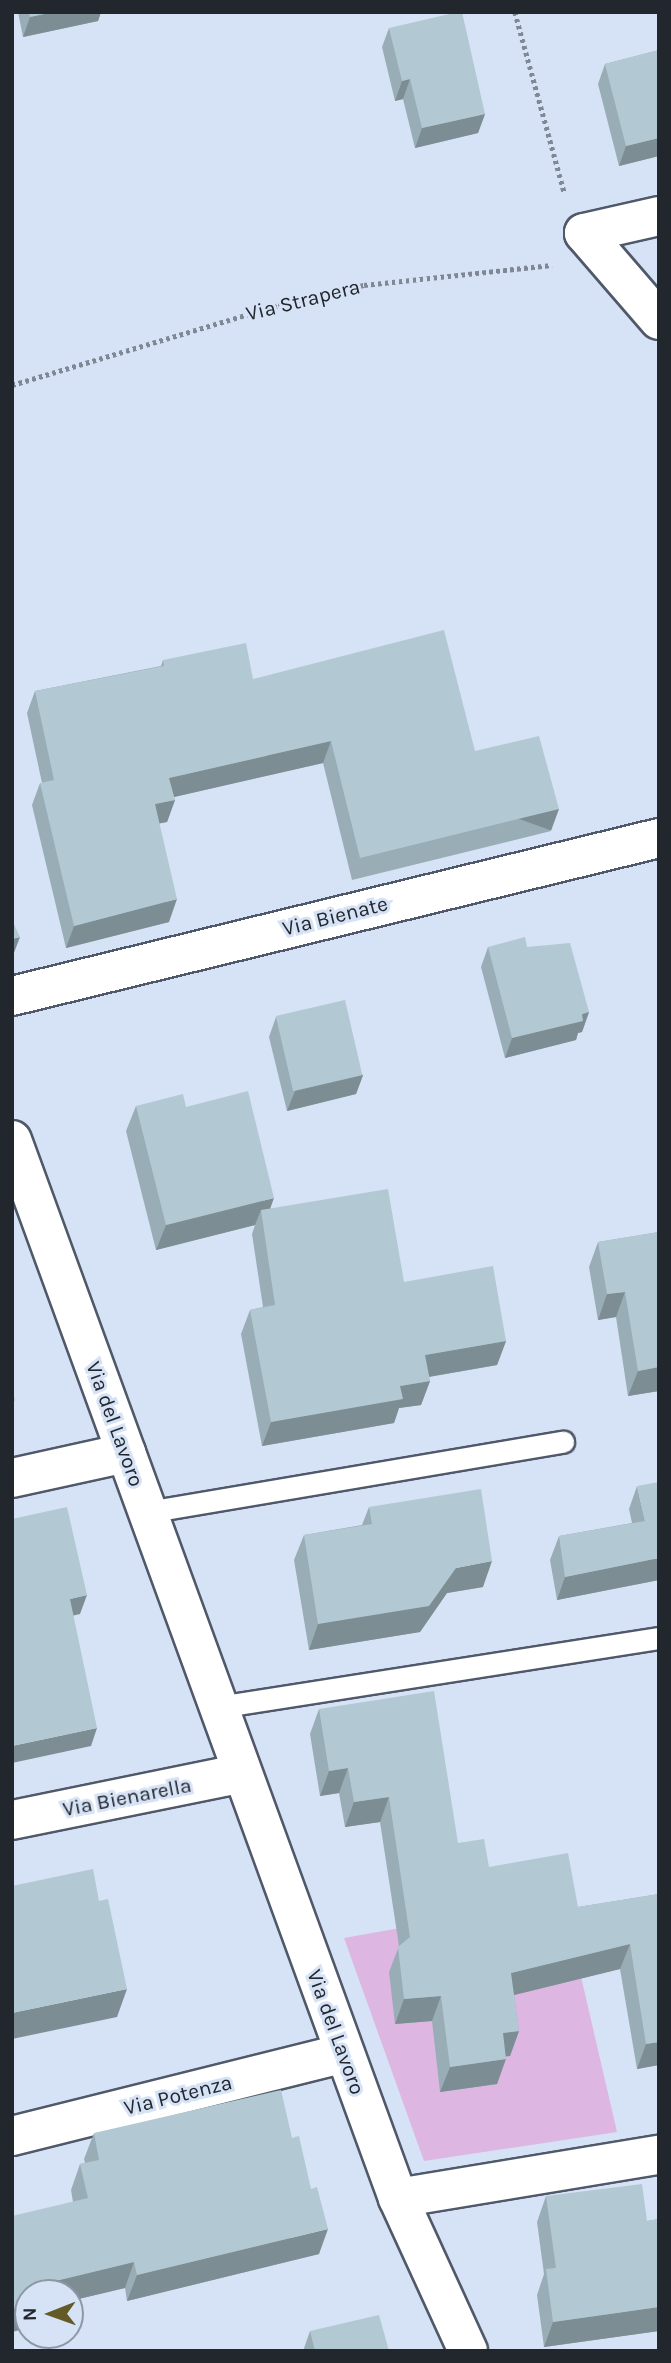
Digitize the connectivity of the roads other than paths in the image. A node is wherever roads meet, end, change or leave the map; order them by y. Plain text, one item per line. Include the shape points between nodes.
1 (659, 216) edge
2 (659, 320) edge
3 (659, 838) edge
4 (12, 996) edge
5 (12, 1140) edge
6 (563, 1442) dead end
7 (126, 1453) junction
8 (12, 1478) edge
9 (148, 1512) junction
10 (659, 1638) edge
11 (218, 1707) junction
12 (242, 1773) junction
13 (12, 1820) edge
14 (344, 2053) junction
15 (12, 2136) edge
16 (659, 2155) edge
17 (398, 2198) junction
18 (468, 2351) edge

1 - 2 street via 593,244
3 - 4 street, Via Bienate
5 - 7 street, Via del Lavoro
6 - 9 lane
7 - 8 street
7 - 9 street, Via del Lavoro
9 - 11 street, Via del Lavoro
10 - 11 lane
11 - 12 street, Via del Lavoro
12 - 13 street, Via Bienarella
12 - 14 street, Via del Lavoro
14 - 15 street, Via Potenza
14 - 17 street, Via del Lavoro
16 - 17 street
17 - 18 street, Via del Lavoro

